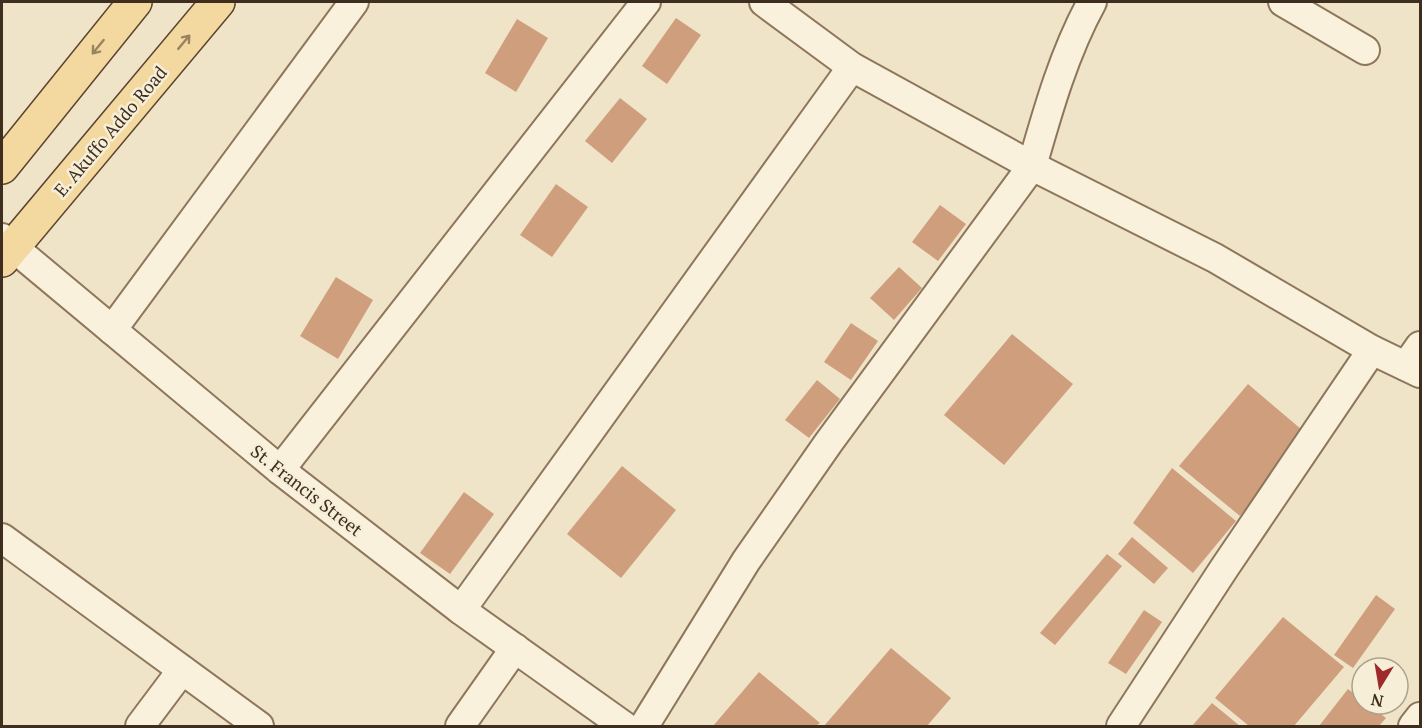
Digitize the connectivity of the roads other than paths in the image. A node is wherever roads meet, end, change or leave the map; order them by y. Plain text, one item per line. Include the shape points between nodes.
1 (135, 2) edge
2 (218, 2) edge
3 (354, 2) edge
4 (646, 2) edge
5 (764, 2) edge
6 (1092, 2) edge
7 (1283, 2) edge
8 (1365, 50) dead end
9 (852, 67) junction
10 (1032, 166) junction
11 (2, 167) edge
12 (5, 248) edge
13 (112, 330) junction
14 (1372, 350) junction
15 (1416, 362) edge
16 (280, 470) junction
17 (2, 537) edge
18 (461, 610) junction
19 (515, 648) junction
20 (182, 670) junction
21 (1420, 717) edge
22 (140, 726) edge
23 (259, 726) edge
24 (460, 726) edge
25 (624, 726) edge
26 (644, 726) edge
27 (1121, 726) edge
28 (1413, 726) edge

1 -> 11 main road
12 -> 2 main road, E. Akuffo Addo Road
3 - 13 street
4 - 16 street
5 - 9 street
6 - 10 street via 1075,33
7 - 8 street
9 - 10 street
9 - 18 street
10 - 14 street via 1215,258
10 - 26 street via 746,561
12 - 13 street, St. Francis Street
13 - 16 street, St. Francis Street
14 - 15 street
14 - 27 street
16 - 18 street, St. Francis Street
17 - 20 street
18 - 19 street, St. Francis Street
19 - 24 street
19 - 25 street, St. Francis Street
20 - 22 street
20 - 23 street
21 - 28 street

